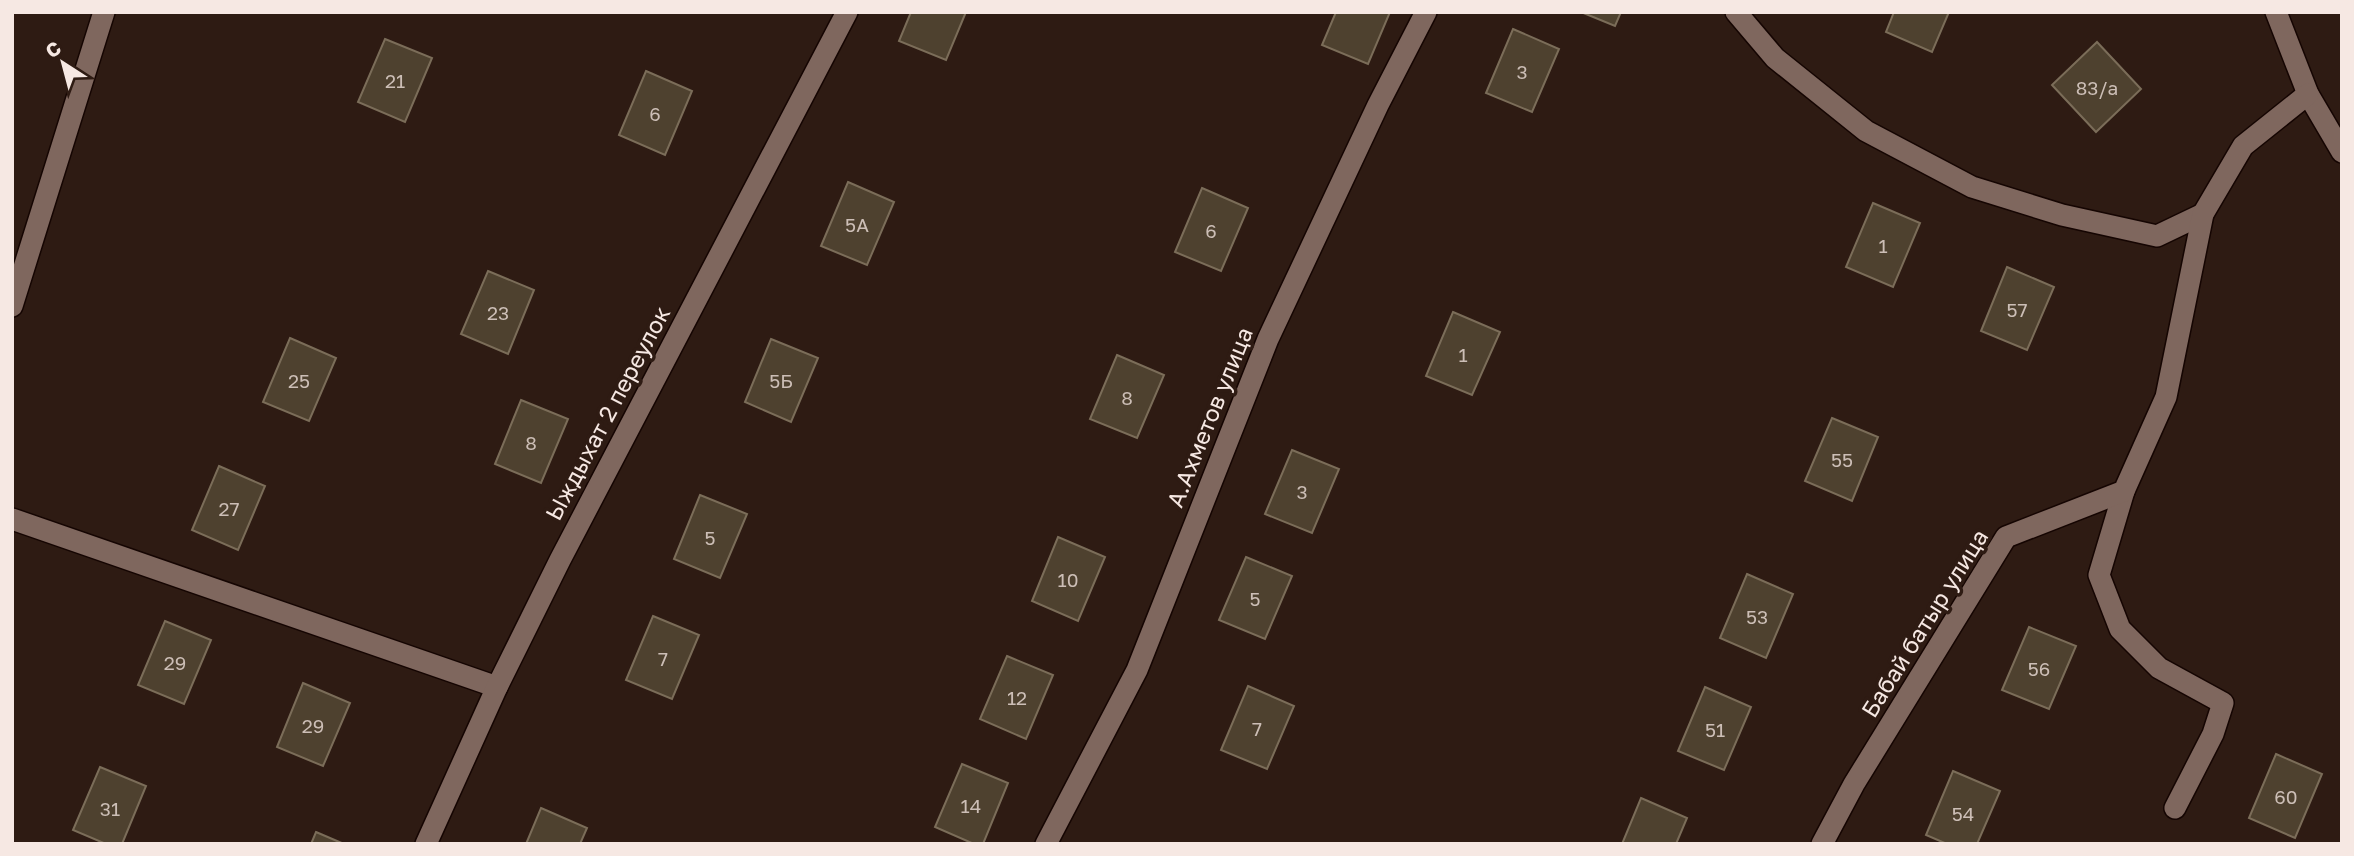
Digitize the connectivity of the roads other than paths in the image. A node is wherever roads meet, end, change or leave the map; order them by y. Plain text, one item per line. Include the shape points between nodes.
1 (104, 12) edge
2 (847, 12) edge
3 (1426, 12) edge
4 (1736, 12) edge
5 (2276, 12) edge
6 (2308, 93) junction
7 (2342, 152) edge
8 (2203, 214) junction
9 (12, 306) edge
10 (2124, 491) junction
11 (12, 519) edge
12 (497, 687) junction
13 (2175, 808) dead end
14 (426, 844) edge
15 (1046, 844) edge
16 (1822, 844) edge

1 - 9 street
2 - 12 street, Ыждыхат 2 переулок
3 - 15 street, А.Ахметов улица via 1268,339 1137,670
4 - 8 street via 1775,58 1866,131 1972,187 2062,215 2157,236
5 - 6 street
6 - 7 street
6 - 8 street via 2243,146
8 - 10 street via 2166,397
10 - 13 street via 2099,575 2120,629 2159,668 2223,704
10 - 16 street, Бабай батыр улица via 2006,537
11 - 12 street
12 - 14 street, Ыждыхат 2 переулок

